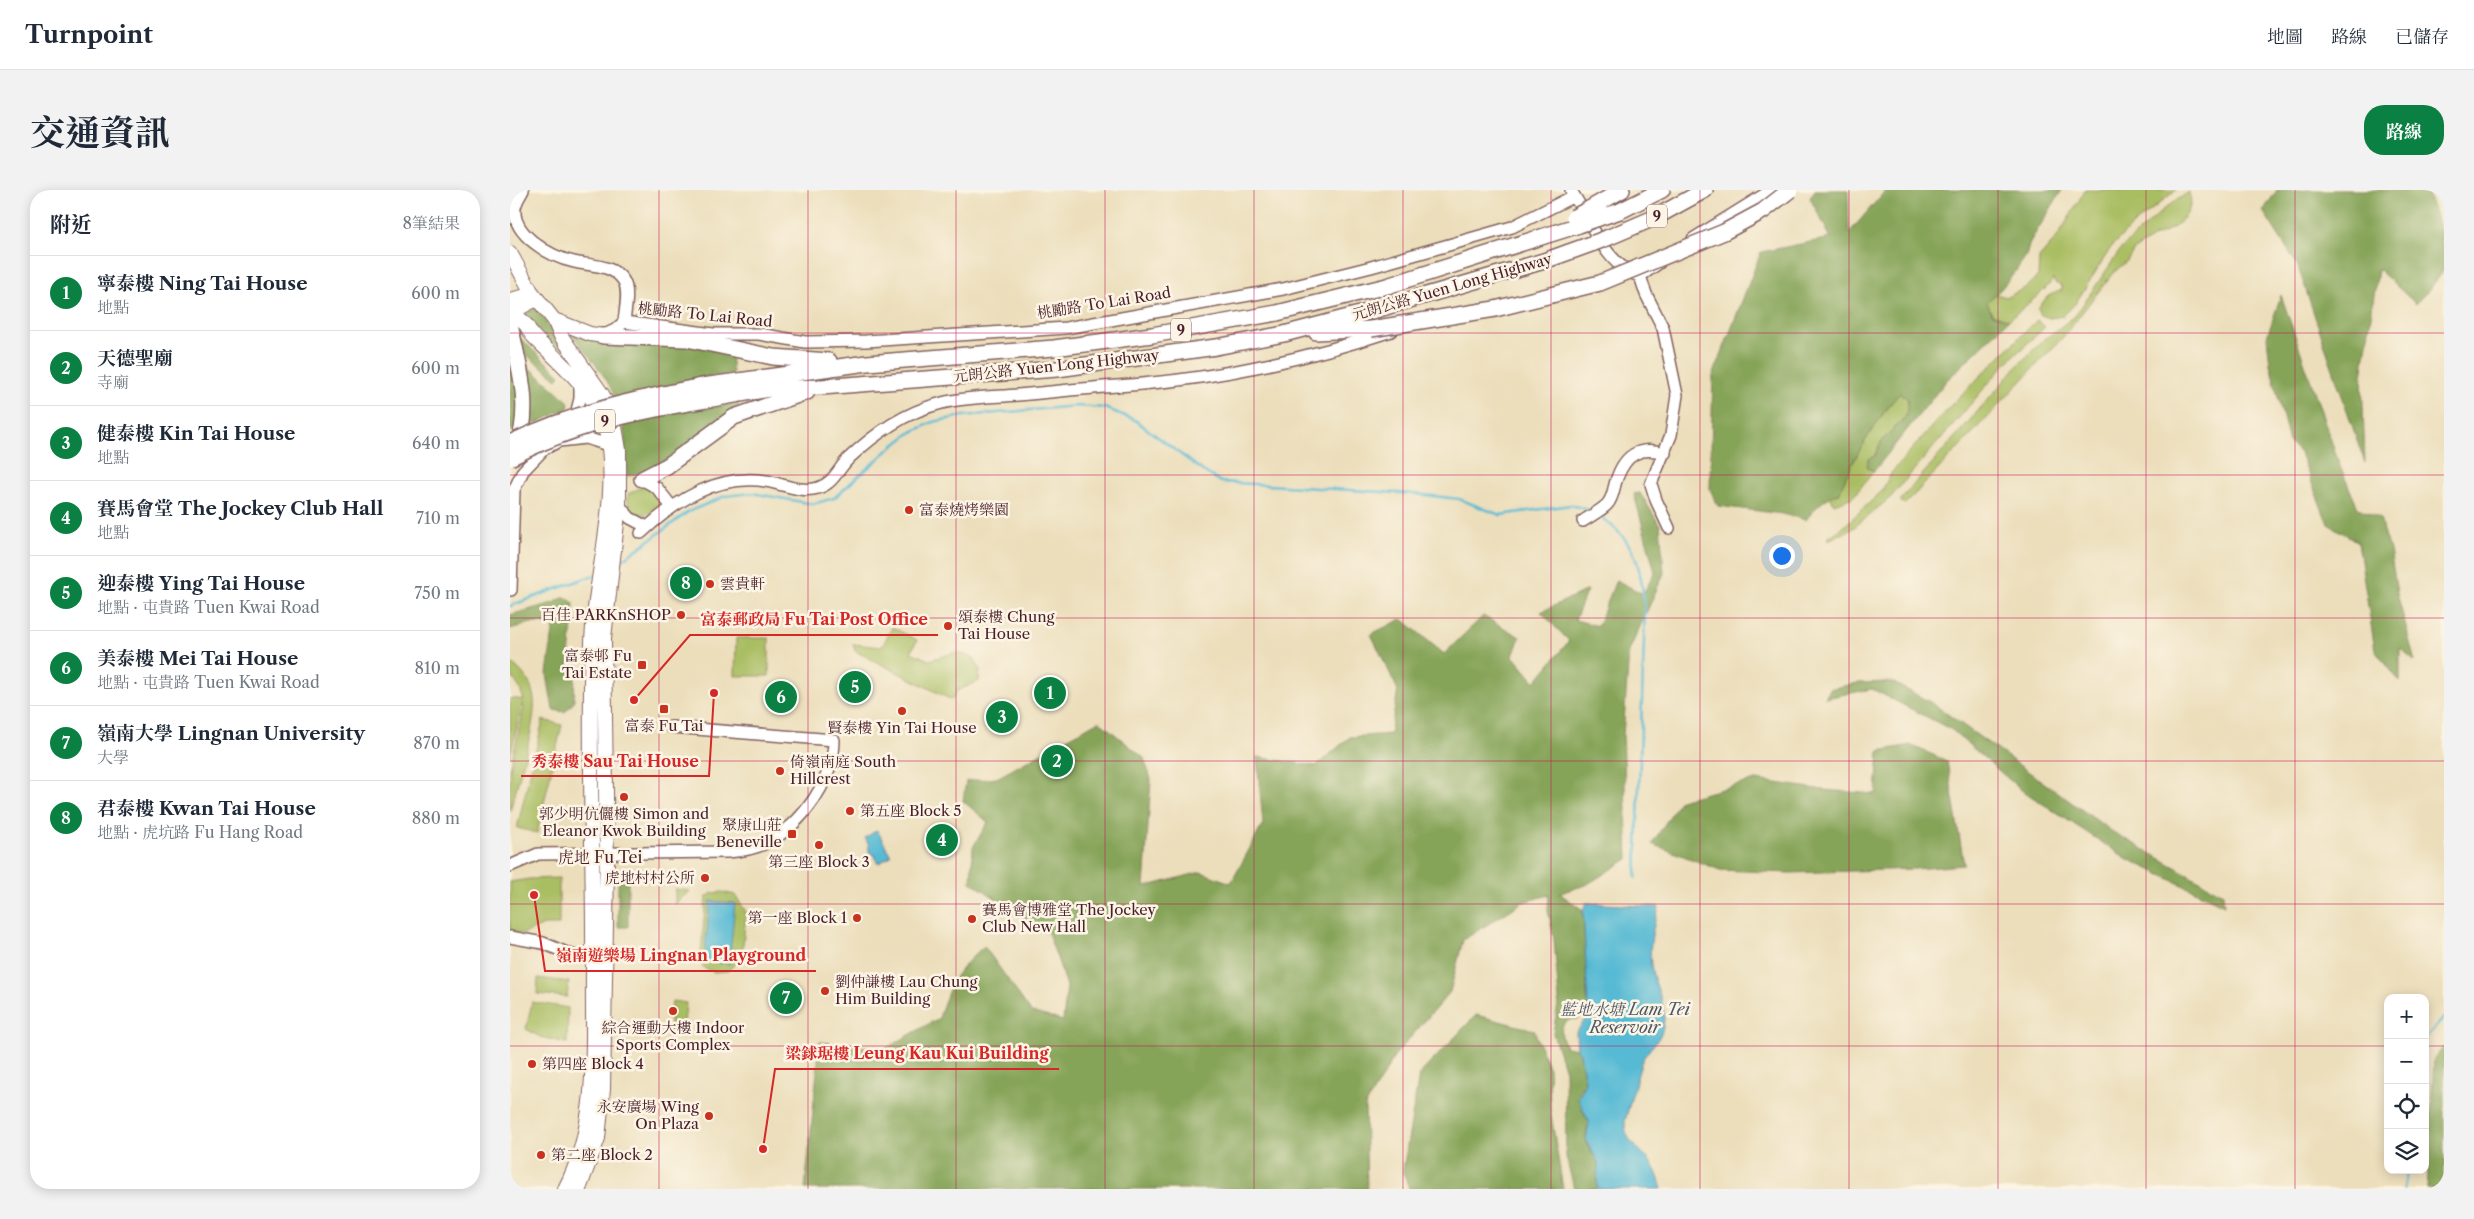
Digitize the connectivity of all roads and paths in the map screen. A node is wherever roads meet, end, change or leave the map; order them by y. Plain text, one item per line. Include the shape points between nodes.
1 (523, 190) edge
2 (1662, 190) edge
3 (1705, 190) edge
4 (1772, 190) edge
5 (1790, 190) edge
6 (1617, 192) edge
7 (1572, 193) edge
8 (1592, 214) junction
9 (510, 253) edge
10 (1640, 276) junction
11 (536, 299) junction
12 (510, 314) edge
13 (554, 320) junction
14 (624, 322) junction
15 (1415, 323) dead end
16 (1284, 334) junction
17 (603, 336) junction
18 (867, 363) junction
19 (580, 383) junction
20 (822, 387) junction
21 (704, 393) junction
22 (563, 440) junction
23 (510, 443) edge
24 (608, 446) junction
25 (1665, 453) junction
26 (510, 458) edge
27 (510, 463) edge
28 (642, 479) junction
29 (615, 482) junction
30 (619, 505) junction
31 (672, 507) junction
32 (1583, 521) dead end
33 (1670, 528) dead end
34 (608, 550) junction
35 (511, 571) edge
36 (511, 590) edge
37 (671, 727) dead end
38 (599, 853) junction
39 (510, 866) edge
40 (510, 937) edge
41 (574, 956) dead end
42 (565, 1189) edge
43 (579, 1189) edge

1 - 14 street via 515,210 522,230 550,253 619,274 626,288
2 - 8 highway, 9 via 1620,211
3 - 16 highway, 元朗公路 Yuen Long Highway / 9 via 1654,218 1544,261
4 - 10 street
5 - 16 highway, bridge via 1763,211 1724,232 1600,283 1495,309 1371,329
6 - 8 highway
7 - 10 street via 1614,259 1632,274
7 - 14 street, 桃勵路 To Lai Road via 1512,226 1371,267 1283,289 1066,328 805,342 759,334 719,334
8 - 18 highway, 元朗公路 Yuen Long Highway / 9, bridge via 1533,239 1387,286 1277,313 1054,348
9 - 11 main road
10 - 25 street via 1663,328 1677,395
11 - 12 main road
11 - 13 main road
12 - 19 main road via 526,324 532,336
12 - 27 highway via 524,400 524,422
13 - 17 main road
13 - 29 main road via 613,415 618,438
14 - 17 street
15 - 31 street via 1319,352 1197,377 943,402 887,427 847,460 827,484 809,490 768,481 728,481 696,492
16 - 20 highway, 元朗公路 Yuen Long Highway / 9 via 1067,368
17 - 18 highway via 687,339 773,357
18 - 21 highway, 元朗公路 Yuen Long Highway / 9
19 - 22 street via 578,411 571,430
19 - 24 main road via 599,413
20 - 21 highway, 元朗公路 Yuen Long Highway / 9
20 - 28 highway, 9 via 734,417 666,466
21 - 23 highway, 元朗公路 Yuen Long Highway / 9, bridge via 594,410
21 - 26 highway, 元朗公路 Yuen Long Highway / 9, bridge via 586,426
22 - 24 street via 586,438
22 - 35 street via 534,458 517,482
24 - 29 main road
25 - 32 street via 1650,449 1636,453 1617,477 1610,502
25 - 33 street via 1651,484
28 - 29 main road
28 - 31 street via 657,488
29 - 30 main road
29 - 34 main road via 609,504
30 - 31 street via 644,530
30 - 34 main road
34 - 38 main road via 592,638 590,835
35 - 36 street
37 - 38 street via 834,740 833,759 826,778 804,811 764,844 728,852
38 - 39 street via 538,854
38 - 42 main road via 591,1097 581,1151
38 - 43 main road via 606,974 602,1110 594,1150
40 - 41 street via 543,944

